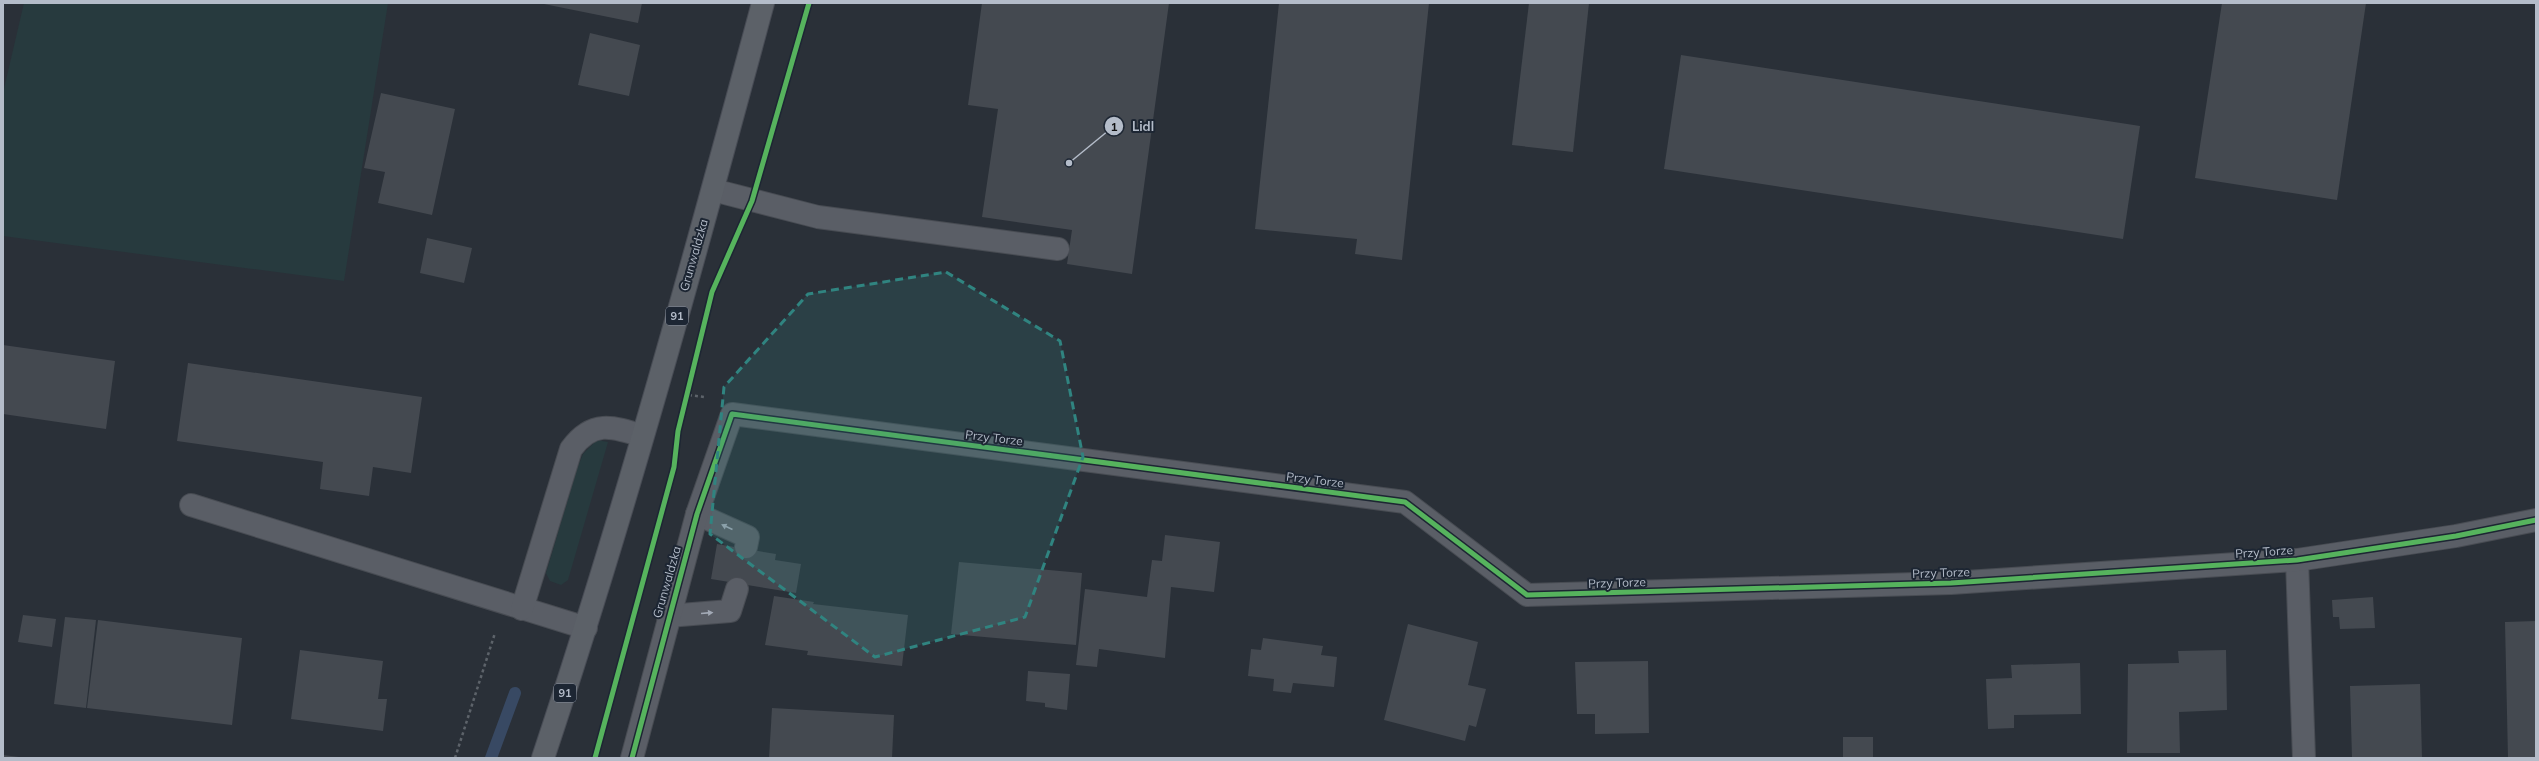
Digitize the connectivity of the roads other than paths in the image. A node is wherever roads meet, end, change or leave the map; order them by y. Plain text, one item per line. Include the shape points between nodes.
1 (763, 3) edge
2 (713, 190) junction
3 (1058, 249) dead end
4 (732, 414) joint
5 (642, 436) junction
6 (191, 505) dead end
7 (697, 514) junction
8 (2536, 520) edge
9 (746, 547) dead end
10 (2297, 560) junction
11 (737, 588) dead end
12 (522, 610) junction
13 (668, 616) junction
14 (586, 628) junction
15 (543, 758) edge
16 (632, 758) edge
17 (2304, 758) edge

1 - 2 main road, Grunwaldzka / 91
2 - 3 street via 818,217
2 - 5 main road, Grunwaldzka / 91
4 - 7 street, Grunwaldzka
4 - 10 street, Przy Torze via 1405,502 1527,595 1951,583
5 - 12 street via 609,426 592,430 579,438 571,449
5 - 14 main road, Grunwaldzka / 91
6 - 12 street
9 -> 7 street via 748,537
7 - 13 street, Grunwaldzka
8 - 10 street, Przy Torze via 2456,536
10 - 17 street, Przy Torze
13 -> 11 street via 730,611
12 - 14 street
13 - 16 street, Grunwaldzka
14 - 15 main road, Grunwaldzka / 91

